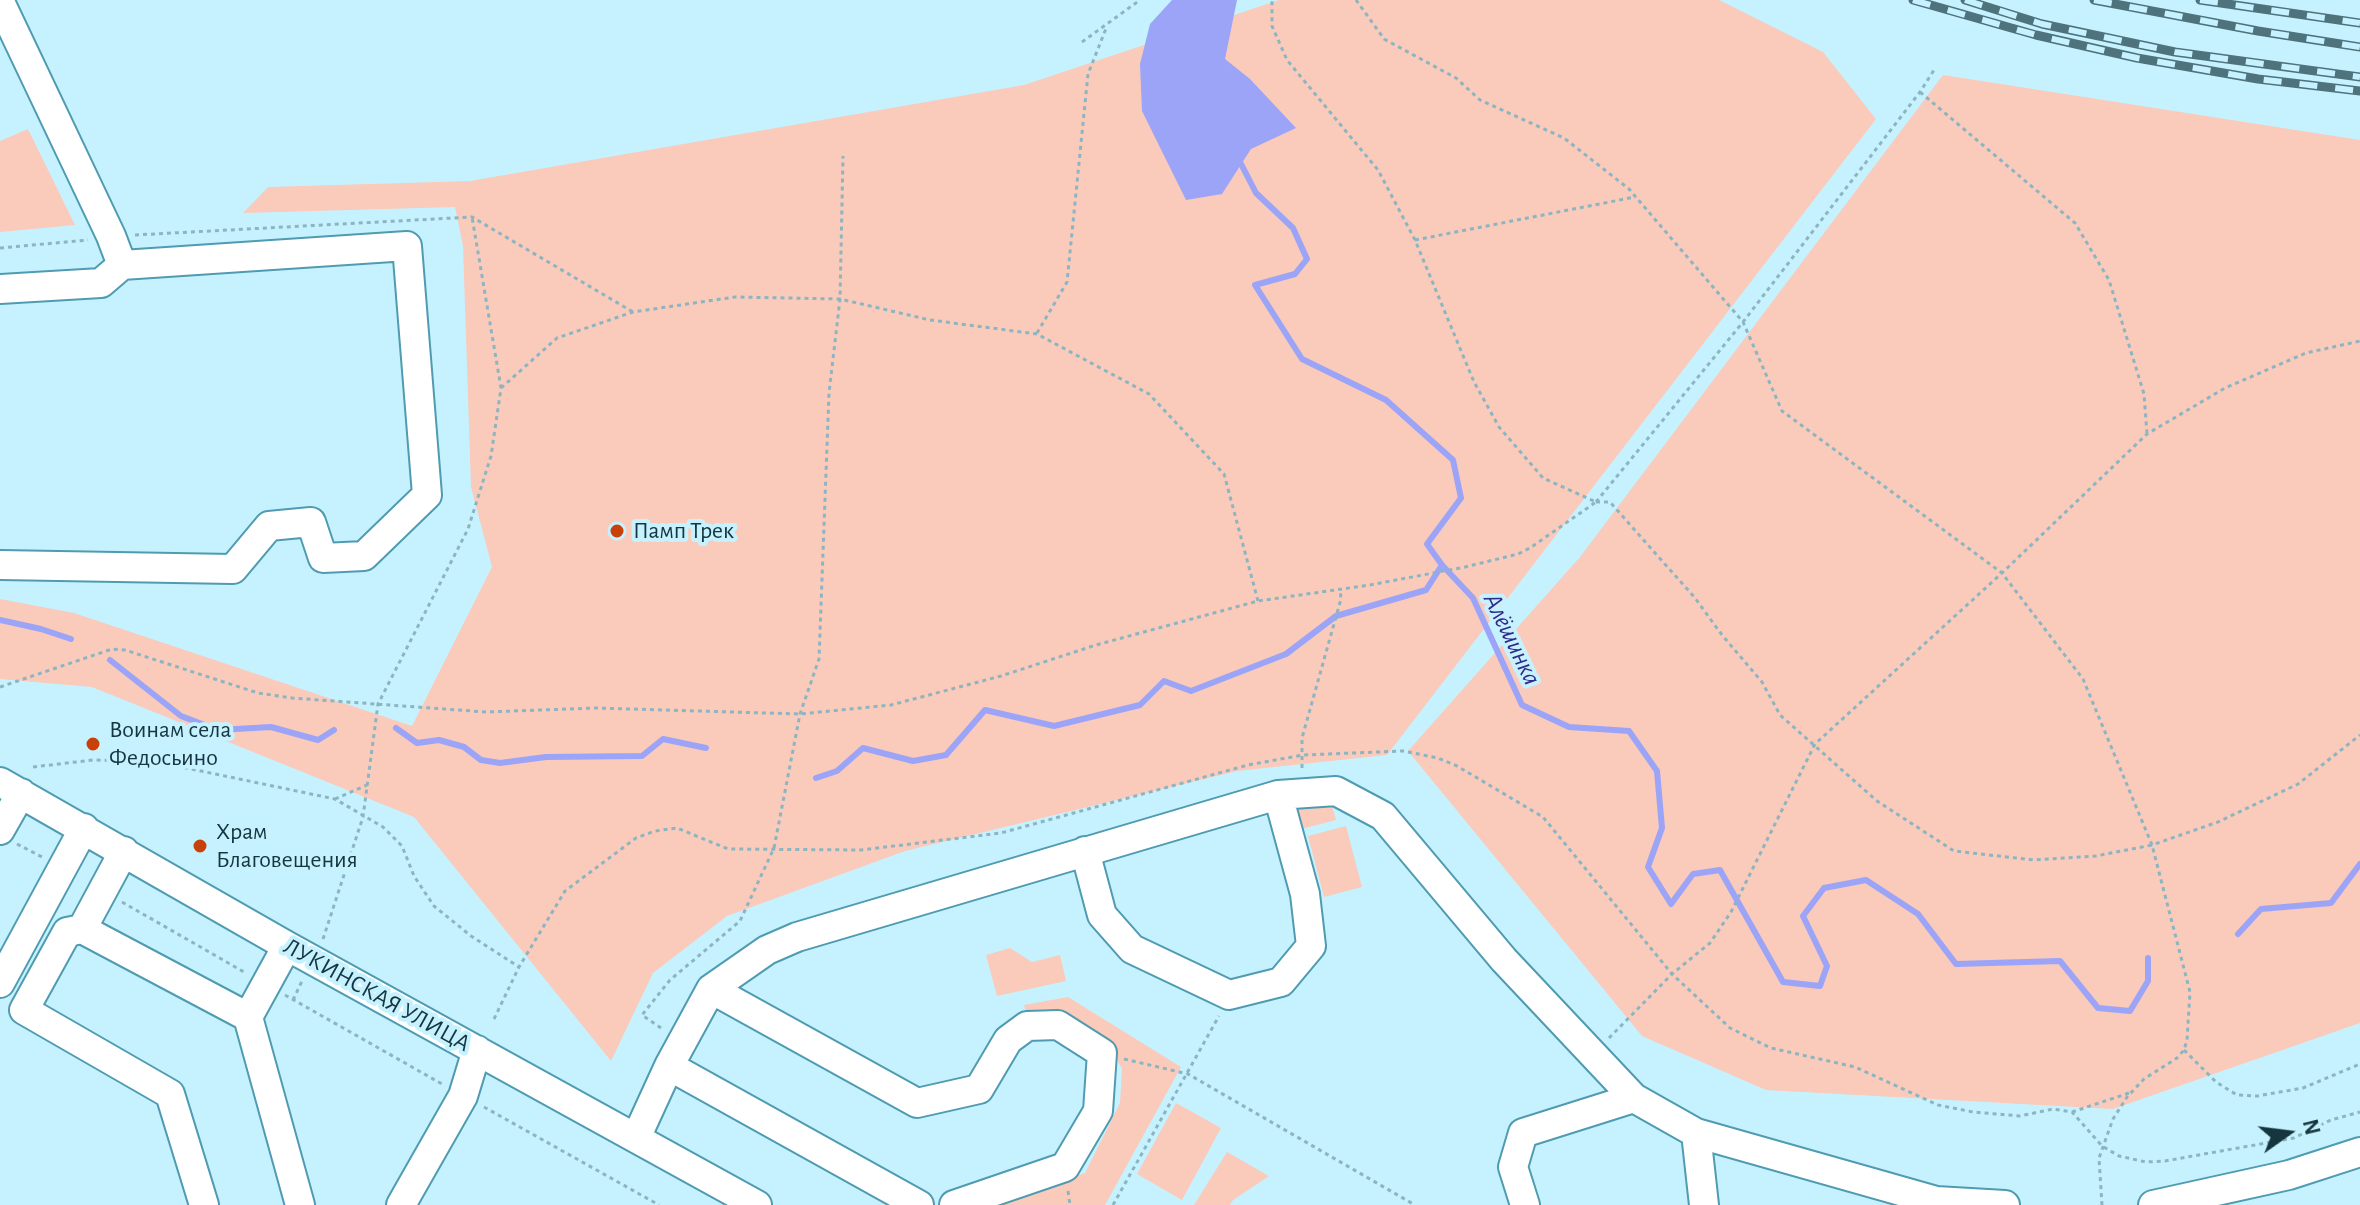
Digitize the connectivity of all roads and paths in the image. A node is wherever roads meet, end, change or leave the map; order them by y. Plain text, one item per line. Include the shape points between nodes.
1 (1140, 0) edge
2 (1272, 0) edge
3 (1356, 0) edge
4 (0, 2) edge
5 (1107, 26) junction
6 (1082, 42) dead end
7 (1934, 70) dead end
8 (1920, 92) junction
9 (843, 156) dead end
10 (1636, 197) junction
11 (472, 217) dead end
12 (110, 228) junction
13 (1415, 240) junction
14 (0, 248) edge
15 (122, 265) junction
16 (0, 289) edge
17 (840, 299) junction
18 (1743, 322) junction
19 (1037, 334) junction
20 (2360, 341) edge
21 (501, 388) junction
22 (2147, 434) junction
23 (1596, 502) junction
24 (0, 565) edge
25 (2002, 573) junction
26 (1340, 588) junction
27 (1258, 601) junction
28 (0, 687) edge
29 (378, 704) junction
30 (800, 714) junction
31 (2360, 735) edge
32 (1815, 744) junction
33 (33, 767) dead end
34 (367, 785) junction
35 (7, 792) edge
36 (1290, 794) junction
37 (335, 799) junction
38 (363, 817) junction
39 (84, 828) junction
40 (6, 836) edge
41 (2152, 845) junction
42 (124, 851) junction
43 (1085, 851) junction
44 (61, 868) junction
45 (103, 891) junction
46 (82, 929) junction
47 (327, 930) dead end
48 (287, 946) junction
49 (0, 983) edge
50 (266, 984) junction
51 (711, 989) junction
52 (248, 1017) junction
53 (494, 1019) dead end
54 (1214, 1027) dead end
55 (477, 1050) junction
56 (2184, 1050) junction
57 (1102, 1053) junction
58 (676, 1055) junction
59 (1593, 1055) junction
60 (2360, 1064) edge
61 (1188, 1074) junction
62 (2132, 1092) junction
63 (463, 1096) junction
64 (1634, 1098) junction
65 (2072, 1112) dead end
66 (2360, 1112) edge
67 (1696, 1133) junction
68 (636, 1138) junction
69 (2102, 1146) junction
70 (2360, 1152) edge
71 (1936, 1203) edge
72 (204, 1205) edge
73 (300, 1205) edge
74 (401, 1205) edge
75 (659, 1205) edge
76 (757, 1205) edge
77 (919, 1205) edge
78 (954, 1205) edge
79 (1113, 1205) edge
80 (1415, 1205) edge
81 (1525, 1205) edge
82 (1704, 1205) edge
83 (2005, 1205) edge
84 (2102, 1205) edge
85 (2153, 1205) edge

1 - 5 path
2 - 13 path via 1272,26 1287,60 1378,170
3 - 10 path via 1384,39 1456,78 1480,100 1564,138
4 - 12 street
5 - 6 path
5 - 19 path via 1088,74 1067,282
7 - 8 path
8 - 18 path
8 - 22 path via 2075,223 2109,280 2144,394
9 - 17 path
10 - 13 path
10 - 18 path
11 - 21 path
12 - 14 path
12 - 15 street
13 - 23 path via 1474,382 1499,427 1543,478
15 - 16 street via 101,283
15 - 24 street via 407,246 427,495 364,556 323,558 311,522 269,526 233,569
17 - 19 path via 930,320
17 - 21 path via 735,297 633,312 557,338
17 - 30 path via 829,393 819,659
18 - 23 path
18 - 25 path via 1782,411
19 - 27 path via 1149,394 1224,474
20 - 22 path via 2306,353 2225,388
21 - 29 path via 491,456 468,529
22 - 25 path
23 - 26 path via 1518,554
23 - 32 path via 1610,502 1695,598 1762,682 1780,715
25 - 32 path
25 - 41 path via 2083,679
26 - 27 path
26 - 36 path
27 - 30 path via 891,705
28 - 29 path via 112,649 258,693
29 - 30 path via 486,712 596,708
29 - 34 path
30 - 58 path via 774,848 740,921 670,980 642,1015
31 - 41 path via 2298,784 2218,822
32 - 41 path via 1877,801 1954,851 2034,860
32 - 59 path via 1731,912 1710,943
33 - 37 path via 153,761
34 - 37 path
34 - 38 path
35 - 39 street, ЛУКИНСКАЯ УЛИЦА
35 - 40 street
36 - 43 street
36 - 43 street via 1311,946 1281,982 1229,995 1132,949 1102,915
36 - 59 street via 1336,791 1383,816 1504,960
37 - 38 path
38 - 47 path
38 - 53 path via 402,846 434,906 519,967
39 - 42 street, ЛУКИНСКАЯ УЛИЦА
39 - 44 street
40 - 44 path
41 - 56 path via 2190,992
42 - 45 street
42 - 48 street, ЛУКИНСКАЯ УЛИЦА
43 - 51 street via 797,937 767,950
44 - 49 street
45 - 46 street
45 - 50 path
46 - 52 street
46 - 72 street via 67,932 24,1010 170,1094
48 - 50 street
48 - 55 street, ЛУКИНСКАЯ УЛИЦА
50 - 52 street
50 - 63 path
51 - 57 street via 917,1103 979,1089 1008,1040 1027,1026 1058,1025
51 - 58 street
52 - 73 street
54 - 61 path
55 - 63 street
55 - 68 street, ЛУКИНСКАЯ УЛИЦА
56 - 60 path via 2237,1095 2303,1088
56 - 62 path
57 - 61 path
57 - 78 street via 1098,1111 1065,1167
58 - 68 street
58 - 77 street
59 - 64 street
61 - 79 path
61 - 80 path
62 - 65 path
62 - 69 path
63 - 74 street
63 - 75 path
64 - 67 street
64 - 81 street via 1523,1133 1513,1167
66 - 69 path via 2294,1138 2165,1161 2130,1159
67 - 71 street
67 - 82 street
68 - 76 street, ЛУКИНСКАЯ УЛИЦА
69 - 84 path
70 - 85 street via 2289,1175
71 - 83 street

